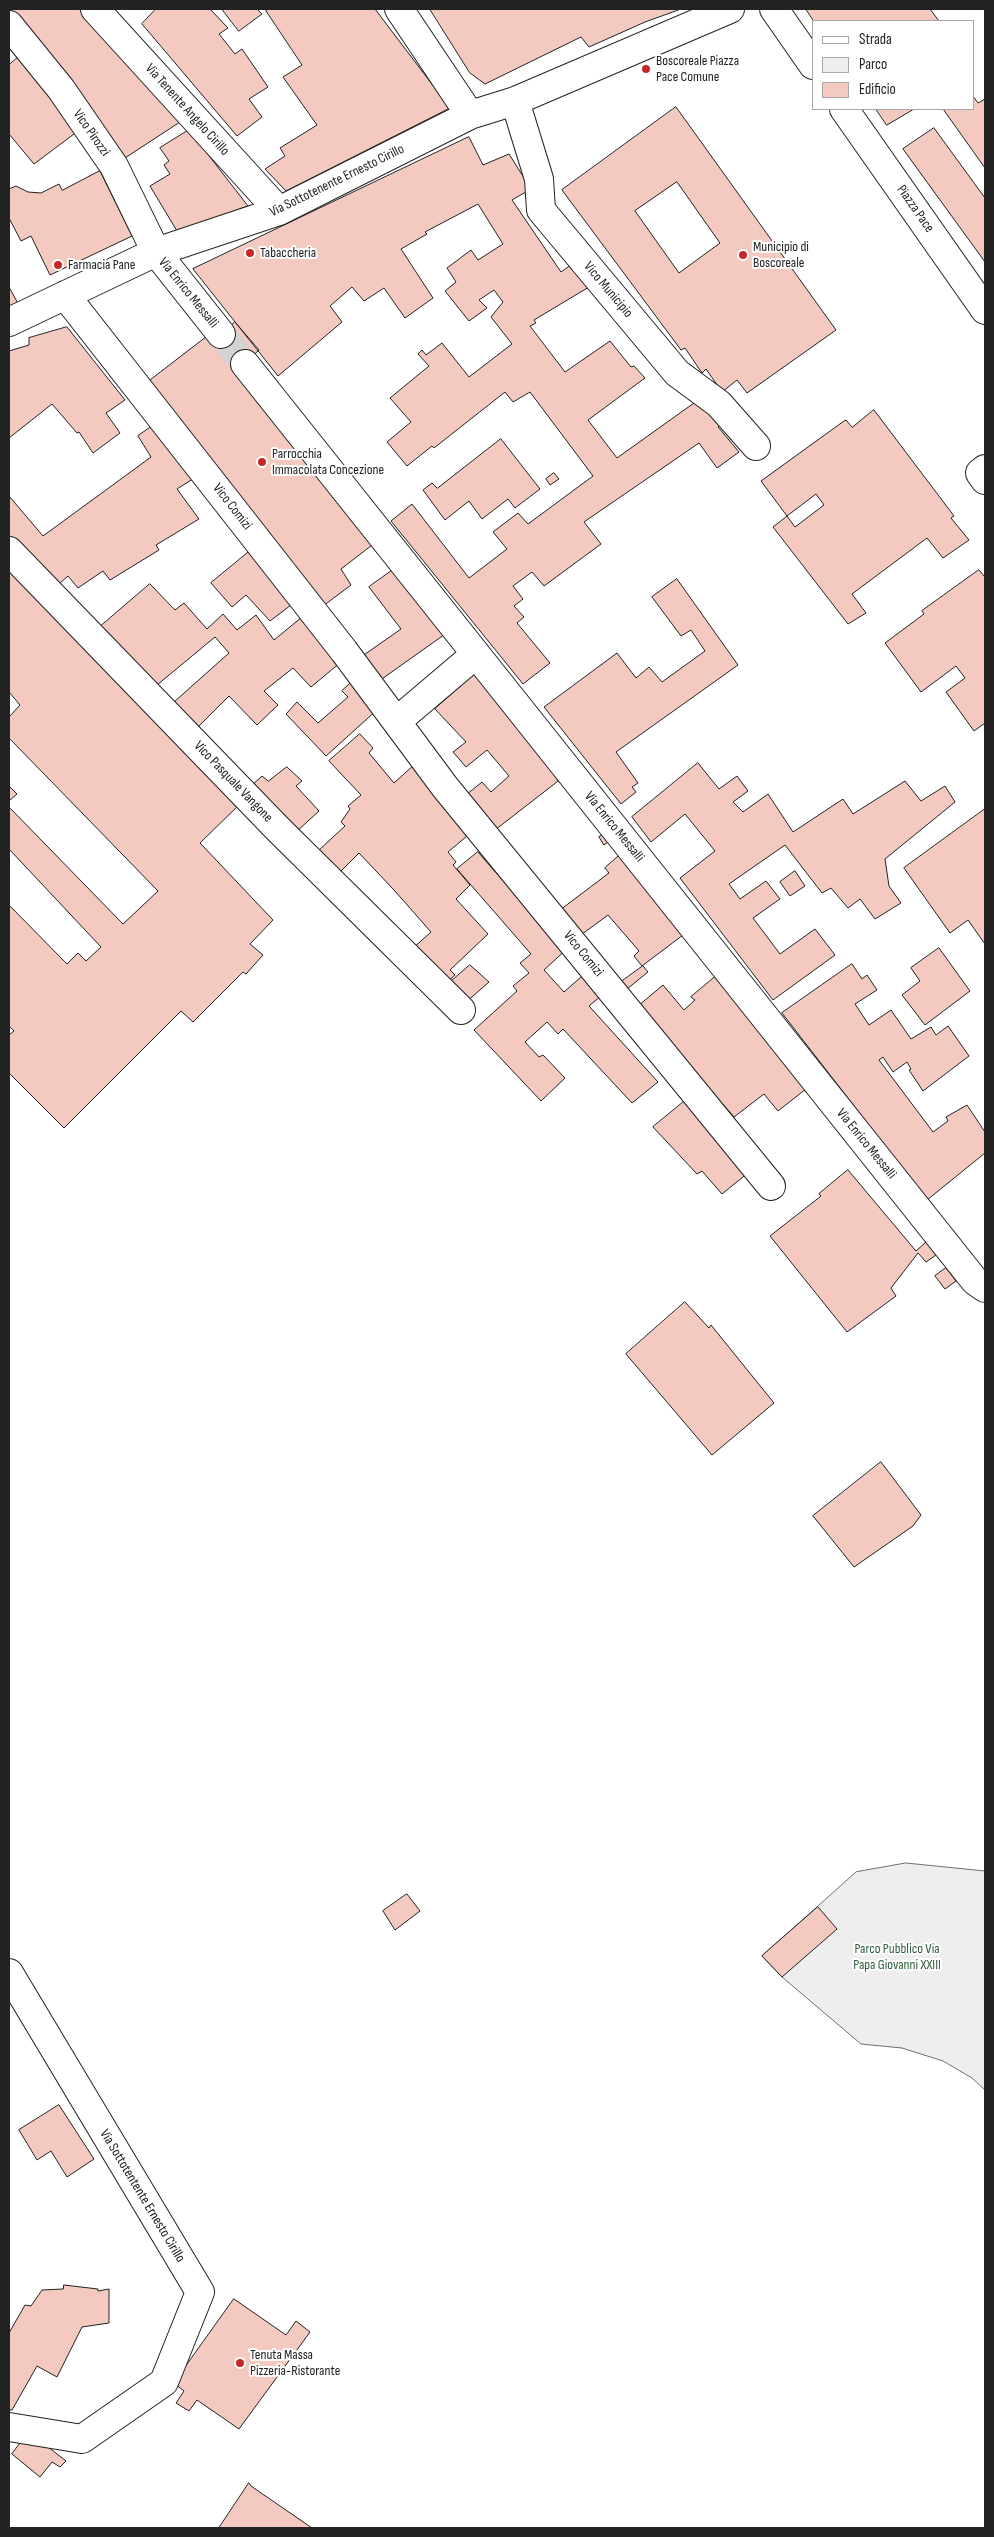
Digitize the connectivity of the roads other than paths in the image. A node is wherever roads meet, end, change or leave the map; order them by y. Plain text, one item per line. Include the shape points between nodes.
1 (95, 9) edge
2 (399, 9) edge
3 (730, 9) edge
4 (774, 9) edge
5 (9, 24) edge
6 (812, 63) edge
7 (515, 101) junction
8 (845, 110) edge
9 (470, 115) junction
10 (279, 211) junction
11 (156, 252) junction
12 (65, 295) junction
13 (985, 310) edge
14 (9, 322) edge
15 (221, 334) tunnel mouth
16 (245, 364) tunnel mouth
17 (756, 446) dead end
18 (9, 551) edge
19 (476, 654) junction
20 (397, 721) junction
21 (461, 1010) dead end
22 (771, 1186) dead end
23 (985, 1288) edge
24 (9, 1973) edge
25 (9, 2428) edge

1 - 10 street, Via Tenente Angelo Cirillo
2 - 9 street
3 - 7 street, Via Sottotenente Ernesto Cirillo
4 - 6 street
5 - 11 street, Vico Pirozzi via 61,89 114,166
7 - 9 street, Via Sottotenente Ernesto Cirillo
7 - 17 street, Vico Municipio via 539,179 542,210 677,374 719,404
8 - 13 street, Piazza Pace
9 - 10 street, Via Sottotenente Ernesto Cirillo
10 - 11 street, Via Sottotenente Ernesto Cirillo
11 - 12 street, Via Sottotenente Ernesto Cirillo
11 - 15 street, Via Enrico Messalli
12 - 14 street, Via Sottotenente Ernesto Cirillo
12 - 20 street, Vico Comizi
16 - 19 street, Via Enrico Messalli
18 - 21 street, Vico Pasquale Vangone via 284,835
19 - 20 street
19 - 23 street, Via Enrico Messalli via 975,1281
20 - 22 street, Vico Comizi via 446,787
24 - 25 street, Via Sottotentente Ernesto Cirillo via 200,2292 164,2382 123,2412 82,2439

